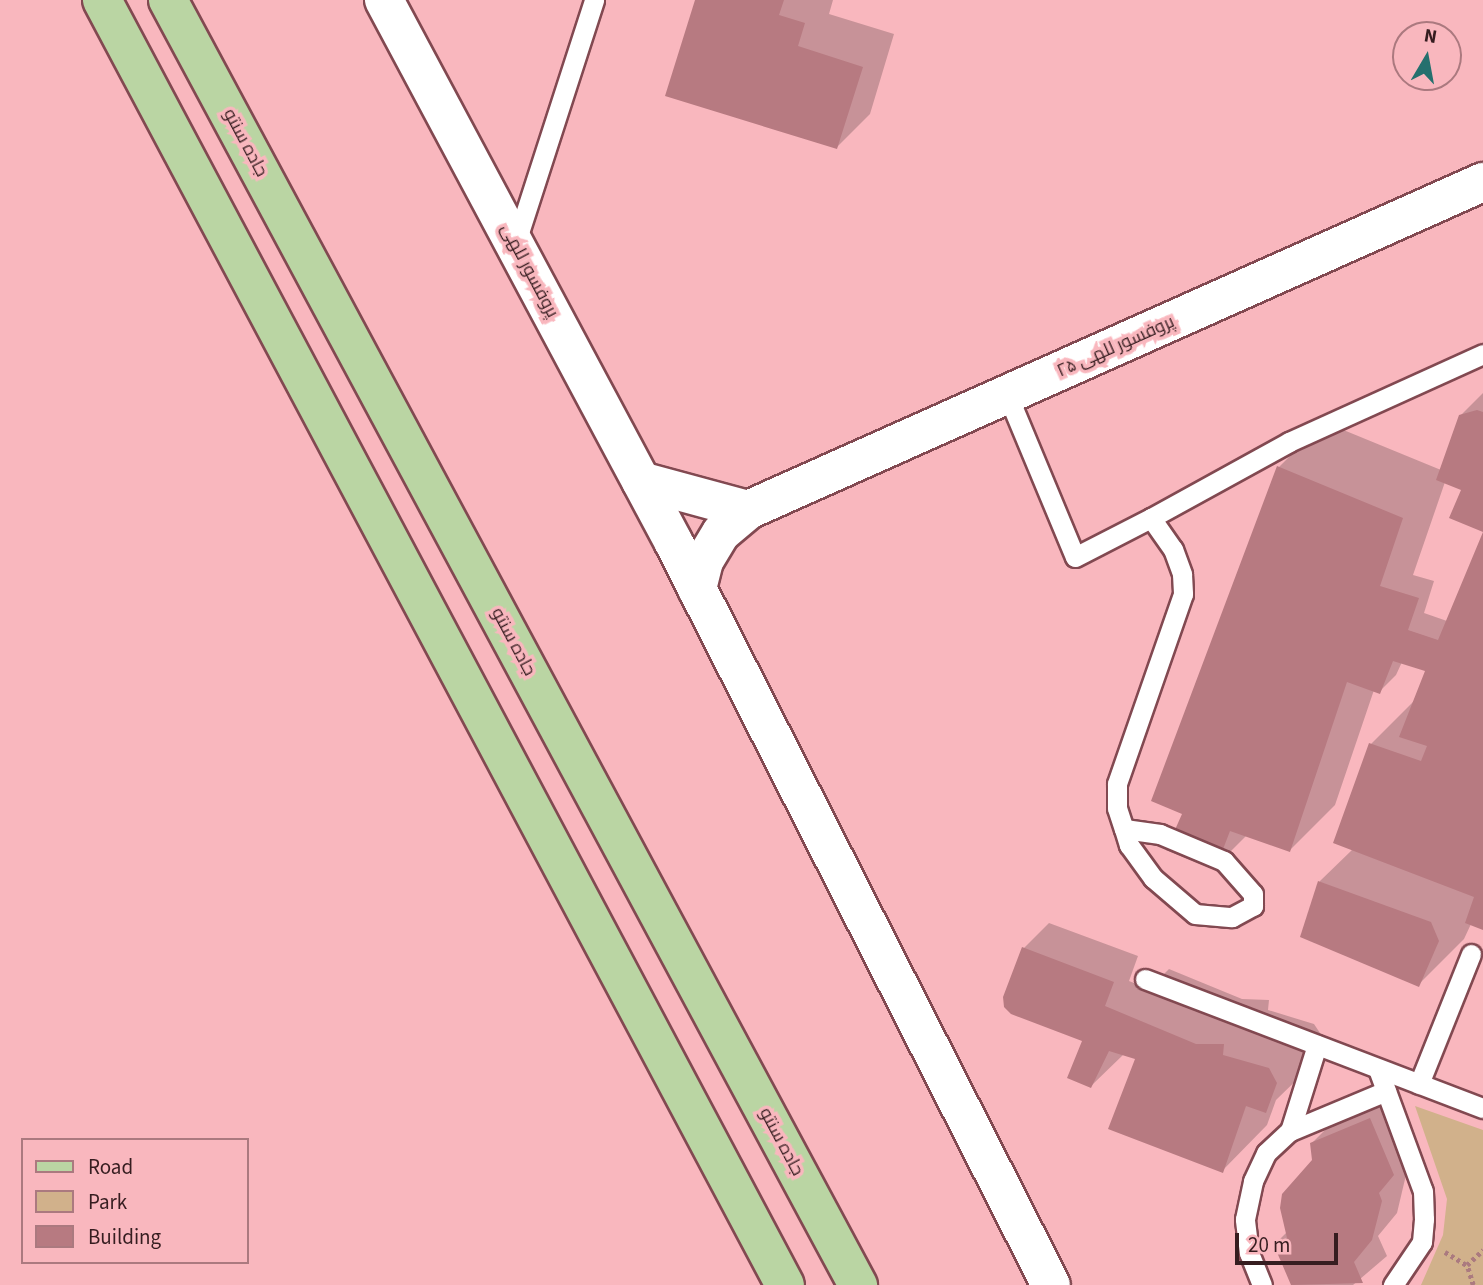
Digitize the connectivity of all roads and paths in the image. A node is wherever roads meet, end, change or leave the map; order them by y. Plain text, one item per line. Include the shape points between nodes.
1 (102, 0) edge
2 (168, 0) edge
3 (384, 0) edge
4 (594, 0) edge
5 (1483, 182) edge
6 (515, 245) junction
7 (1483, 354) edge
8 (1008, 396) junction
9 (641, 481) junction
10 (748, 510) junction
11 (1151, 518) junction
12 (697, 589) junction
13 (1124, 829) junction
14 (1471, 954) dead end
15 (1145, 979) dead end
16 (1317, 1045) junction
17 (1378, 1069) junction
18 (1419, 1084) junction
19 (1386, 1091) junction
20 (1483, 1108) edge
21 (1290, 1131) junction
22 (1483, 1250) edge
23 (785, 1285) edge
24 (858, 1285) edge
25 (1051, 1285) edge
26 (1262, 1285) edge
27 (1393, 1285) edge
28 (1473, 1285) edge

1 - 23 main road
2 - 24 main road, جاده سنتو
3 - 6 street, پروفسور للهی
4 - 6 lane
5 - 8 street, پروفسور للهی ۲۵
6 - 9 street, پروفسور للهی
7 - 11 lane via 1289,442
8 - 10 street, پروفسور للهی ۲۵
8 - 11 lane via 1075,557
9 - 10 street
9 - 12 street, پروفسور للهی
10 - 12 street, پروفسور للهی ۲۵ via 722,533 705,561
11 - 13 lane via 1173,549 1183,594 1117,784
12 - 25 street, پروفسور للهی
13 - 13 lane via 1139,863 1175,901 1195,914 1232,917 1253,906 1253,894 1224,861 1160,834
14 - 18 lane
15 - 16 lane
16 - 17 lane
16 - 21 lane
17 - 18 lane
17 - 19 lane
18 - 20 lane
19 - 21 lane
19 - 27 lane via 1423,1191 1422,1242
21 - 26 lane via 1266,1153 1253,1181 1245,1219 1249,1254
22 - 28 path via 1467,1265

